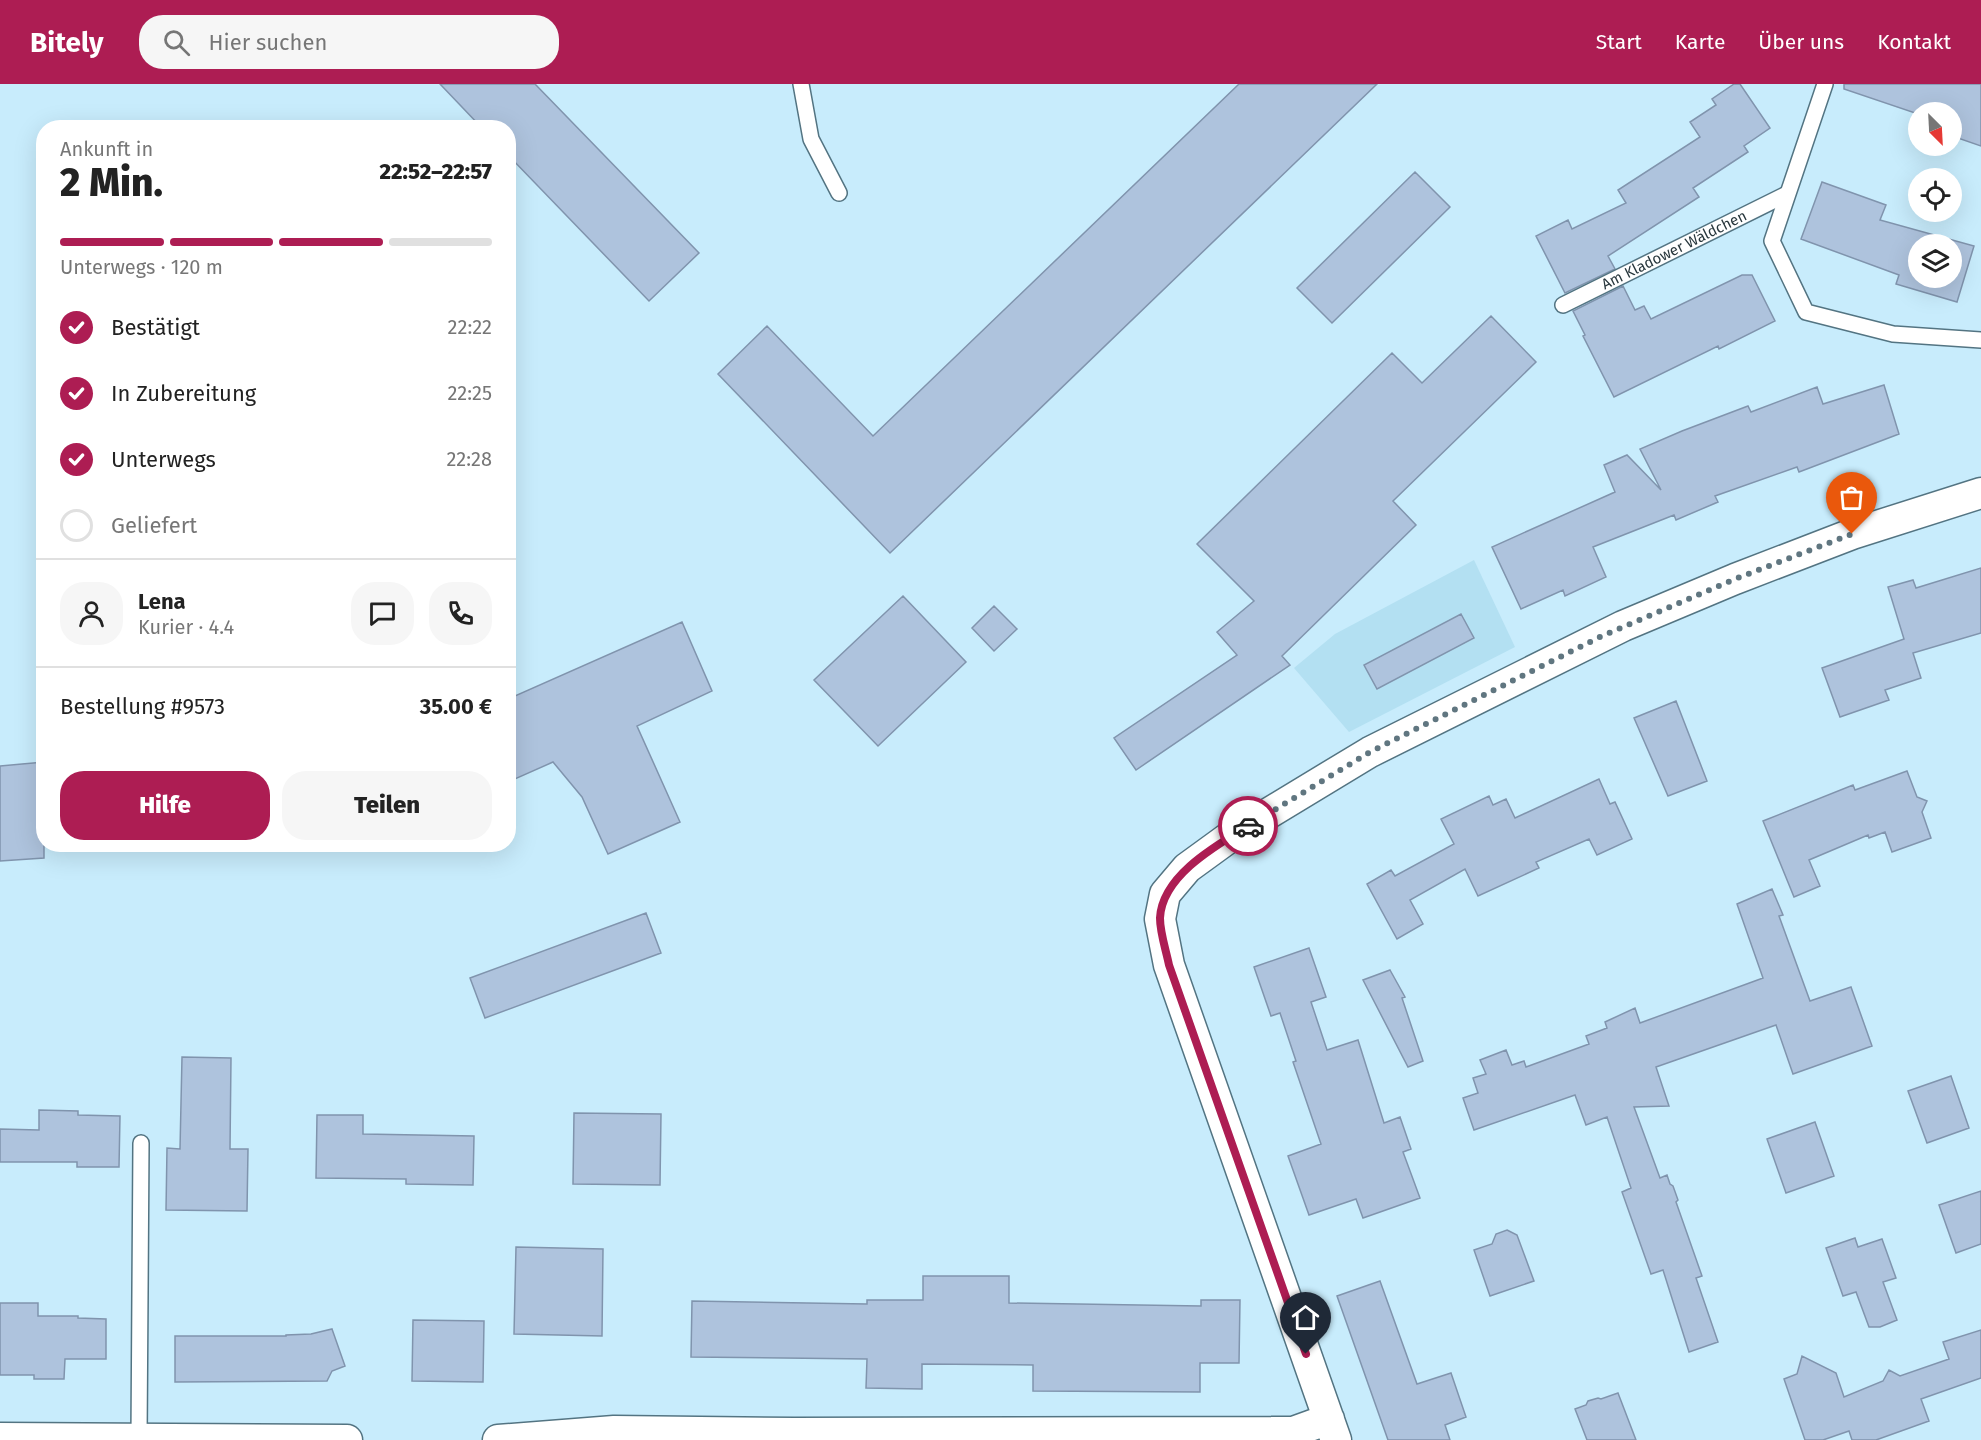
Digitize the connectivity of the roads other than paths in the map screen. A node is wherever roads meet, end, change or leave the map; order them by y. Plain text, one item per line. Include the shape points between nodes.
1 (801, 84) edge
2 (1825, 84) edge
3 (838, 193) dead end
4 (1787, 194) junction
5 (1563, 305) dead end
6 (1981, 340) edge
7 (1981, 493) edge
8 (141, 1143) dead end
9 (1333, 1430) edge
10 (0, 1438) edge
11 (139, 1439) edge
12 (347, 1440) edge
13 (498, 1440) edge

1 - 3 lane via 811,140
2 - 4 lane
4 - 5 lane, Am Kladower Wäldchen
4 - 6 lane via 1772,241 1806,312 1893,334
7 - 9 street via 1852,534 1735,579 1623,627 1480,696 1370,752 1231,836 1186,868 1166,894 1160,919 1169,965
8 - 11 lane
9 - 13 street via 614,1431
10 - 11 street
11 - 12 street

